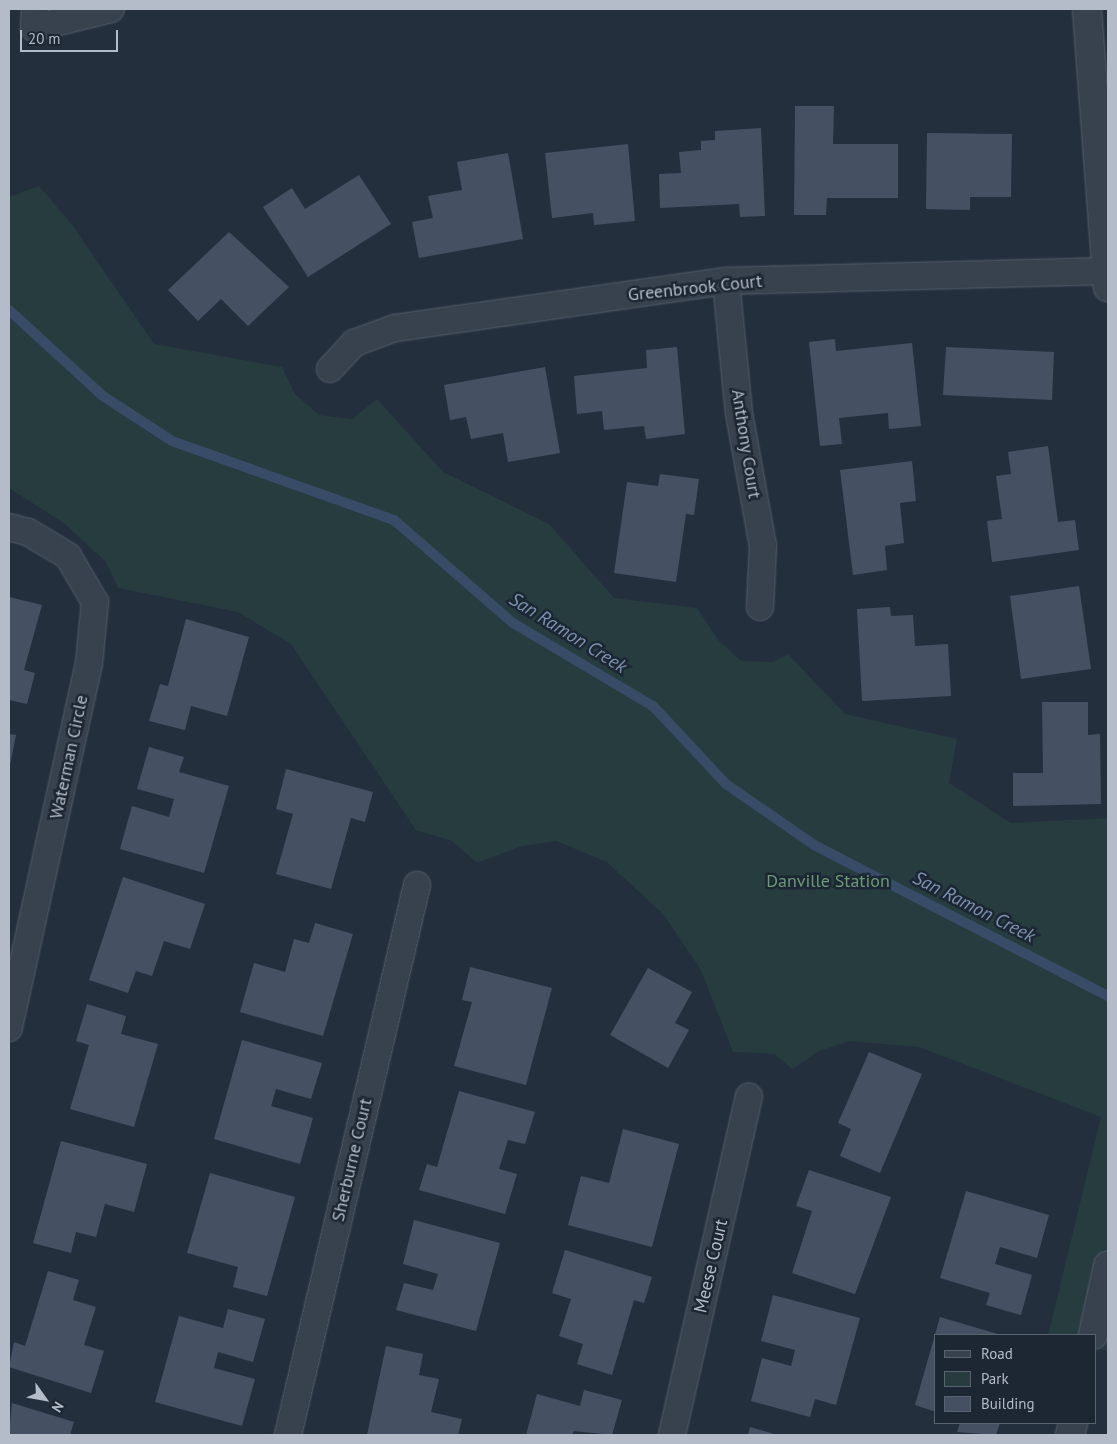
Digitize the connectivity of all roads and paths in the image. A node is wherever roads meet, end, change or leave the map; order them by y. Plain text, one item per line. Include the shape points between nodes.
1 (35, 9) edge
2 (111, 9) edge
3 (1087, 9) edge
4 (1107, 279) edge
5 (726, 282) junction
6 (330, 369) dead end
7 (9, 528) edge
8 (760, 607) dead end
9 (417, 885) dead end
10 (9, 1028) edge
11 (749, 1098) dead end
12 (1108, 1266) edge
13 (1105, 1304) edge
14 (1093, 1334) edge
15 (288, 1435) edge
16 (672, 1435) edge

1 - 2 street via 34,28
3 - 4 street
4 - 5 street, Greenbrook Court
5 - 6 street, Greenbrook Court via 395,328 354,343
5 - 8 street, Anthony Court via 739,413 763,546
7 - 10 street, Waterman Circle via 28,532 68,556 95,602 90,663
9 - 15 street, Sherburne Court
11 - 16 street, Meese Court
12 - 13 street
13 - 14 street

